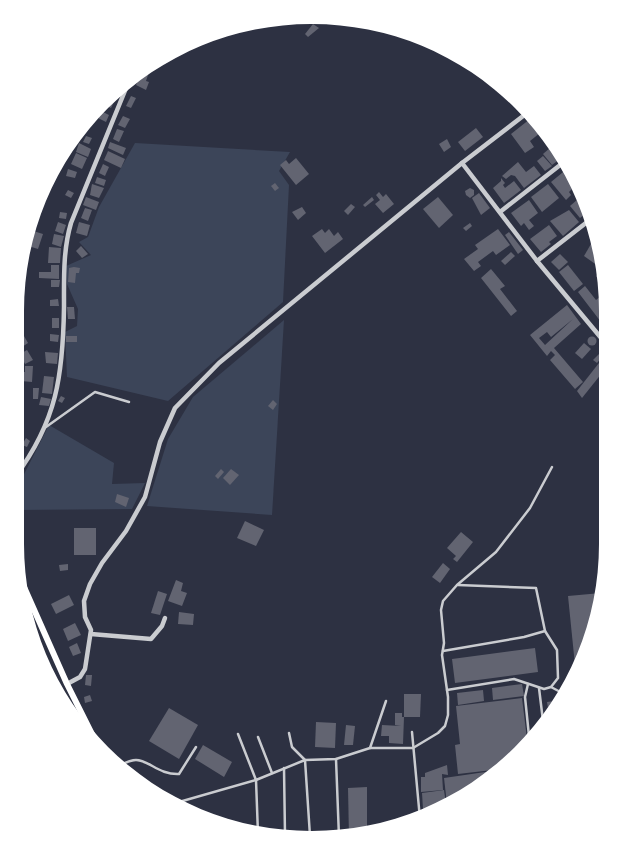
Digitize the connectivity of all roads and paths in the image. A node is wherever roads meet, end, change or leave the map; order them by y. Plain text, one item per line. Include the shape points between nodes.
1 (124, 93) edge
2 (523, 116) edge
3 (462, 163) junction
4 (559, 166) edge
5 (500, 212) junction
6 (585, 223) edge
7 (537, 261) junction
8 (599, 335) edge
9 (129, 402) dead end
10 (42, 430) junction
11 (24, 464) edge
12 (552, 467) dead end
13 (457, 585) junction
14 (29, 597) edge
15 (165, 618) dead end
16 (545, 631) junction
17 (91, 634) junction
18 (443, 651) junction
19 (67, 684) junction
20 (528, 684) junction
21 (551, 687) junction
22 (539, 688) junction
23 (447, 690) junction
24 (558, 691) edge
25 (386, 700) dead end
26 (81, 716) edge
27 (542, 716) edge
28 (412, 732) dead end
29 (529, 732) edge
30 (238, 734) dead end
31 (289, 734) dead end
32 (258, 737) dead end
33 (196, 747) dead end
34 (370, 748) junction
35 (413, 748) junction
36 (336, 759) junction
37 (305, 760) junction
38 (126, 763) edge
39 (284, 768) junction
40 (272, 773) junction
41 (256, 780) junction
42 (182, 801) edge
43 (419, 810) edge
44 (258, 826) edge
45 (285, 830) edge
46 (339, 830) edge
47 (310, 831) edge

1 - 10 street via 68,231 60,381 53,409
2 - 3 street
3 - 5 street
3 - 17 street via 219,363 175,408 160,442 145,497 126,531 102,563 84,601
4 - 5 street
5 - 7 street
6 - 7 street
7 - 8 street
9 - 10 lane via 95,392
10 - 11 street
12 - 13 lane via 530,508 496,552
13 - 16 lane via 536,588
13 - 18 lane via 442,601 440,610
14 - 19 main road
15 - 17 street via 151,639
16 - 18 lane
16 - 21 lane via 557,650 559,666 558,678
17 - 19 street via 85,669 80,677
18 - 23 lane
19 - 26 main road
20 - 22 lane
20 - 23 lane via 514,679
20 - 29 lane via 525,697
21 - 22 lane
21 - 24 lane
22 - 27 lane
23 - 35 lane via 445,726
25 - 34 lane
28 - 35 lane
30 - 41 lane
31 - 37 lane via 292,747
32 - 40 lane
33 - 38 lane via 179,774 158,771 139,760
34 - 35 lane
34 - 36 lane
35 - 43 lane
36 - 37 lane
36 - 46 lane
37 - 39 lane
37 - 47 lane
39 - 40 lane
39 - 45 lane
40 - 41 lane
41 - 42 lane
41 - 44 lane

